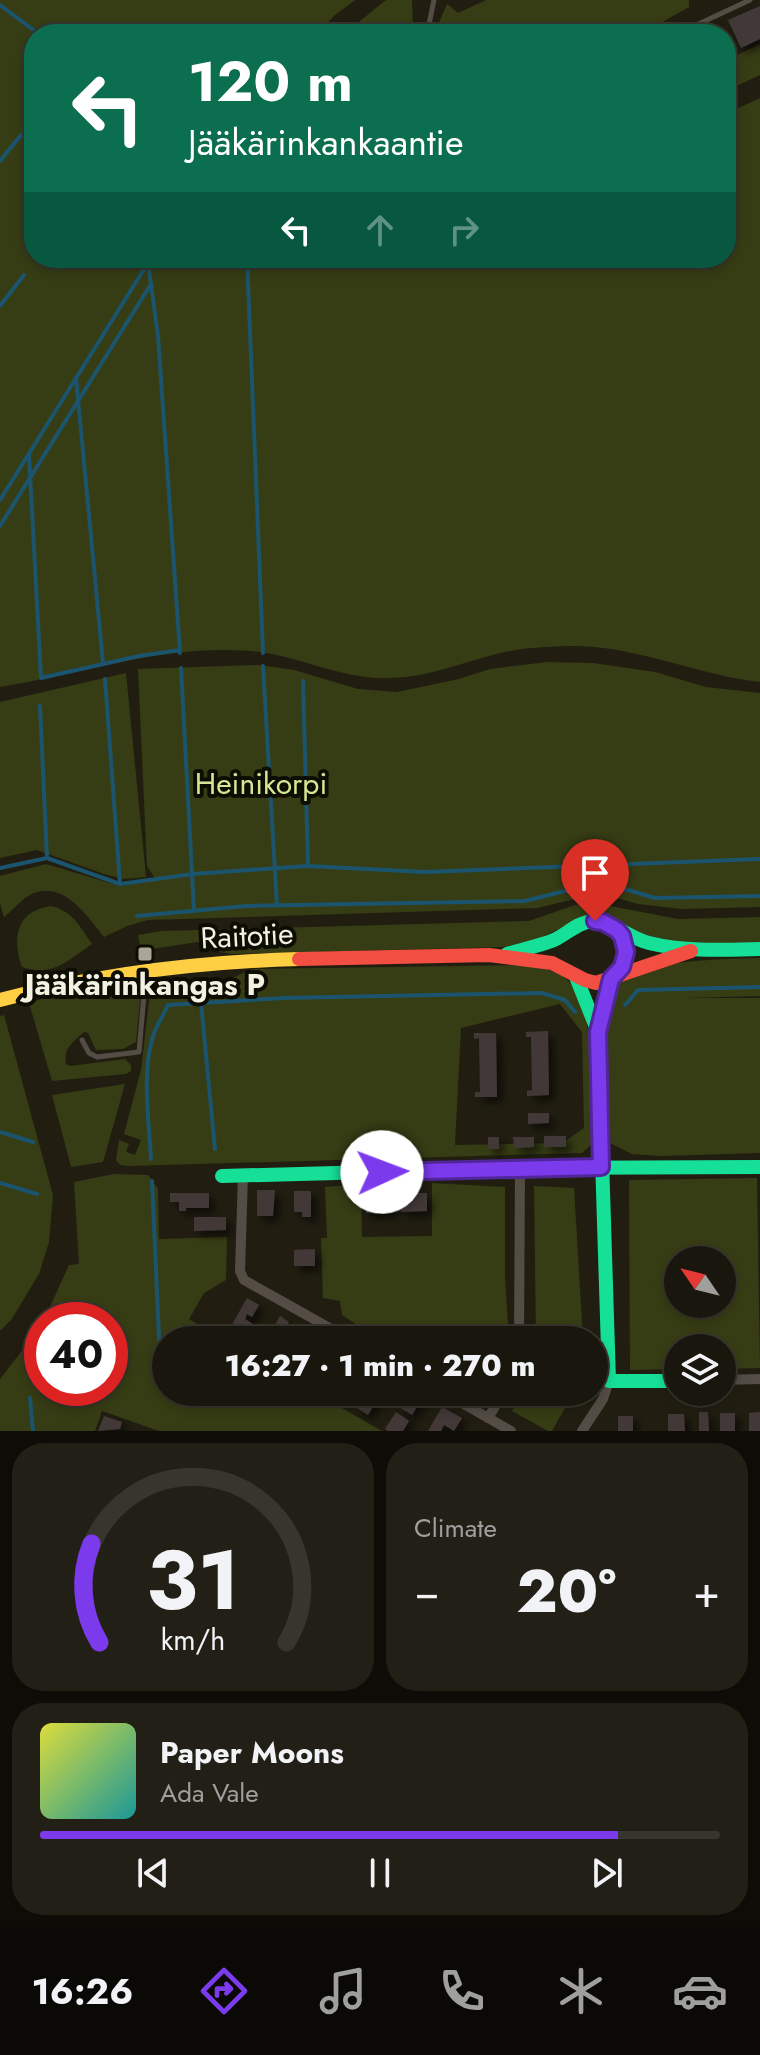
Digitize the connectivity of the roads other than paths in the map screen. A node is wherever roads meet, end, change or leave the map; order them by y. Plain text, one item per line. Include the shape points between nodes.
1 (434, 0) edge
2 (750, 0) edge
3 (429, 24) edge
4 (698, 24) edge
5 (617, 930) junction
6 (571, 933) junction
7 (760, 949) edge
8 (691, 951) junction
9 (501, 955) junction
10 (146, 971) junction
11 (573, 974) junction
12 (614, 976) junction
13 (0, 1000) edge
14 (598, 1032) junction
15 (82, 1040) dead end
16 (601, 1167) junction
17 (760, 1167) edge
18 (520, 1168) junction
19 (243, 1175) junction
20 (222, 1176) dead end
21 (326, 1326) edge
22 (519, 1326) edge
23 (760, 1379) edge
24 (736, 1380) edge
25 (609, 1381) junction
26 (664, 1381) edge
27 (467, 1406) edge
28 (495, 1406) edge
29 (488, 1418) junction
30 (511, 1431) edge
31 (582, 1431) edge

1 - 3 lane
2 - 4 lane
5 - 6 main road, Raitotie via 595,921
5 - 8 main road, Raitotie via 635,940
5 - 12 main road via 626,952
6 - 9 main road, Raitotie
6 - 11 main road via 564,952
7 - 8 main road, Raitotie
8 - 12 main road, Raitotie
9 - 10 main road, Raitotie via 212,962
9 - 11 main road, Raitotie via 557,965
10 - 13 main road, Raitotie via 44,987
10 - 15 lane via 139,1052 97,1057
11 - 12 main road, Raitotie via 596,983
11 - 14 main road
12 - 14 street
14 - 16 main road
16 - 17 main road
16 - 18 main road
16 - 25 main road
18 - 19 main road
18 - 22 street
19 - 20 main road
19 - 21 street via 244,1280
23 - 24 street
25 - 26 main road
25 - 31 street
27 - 29 street
28 - 29 street
29 - 30 street

